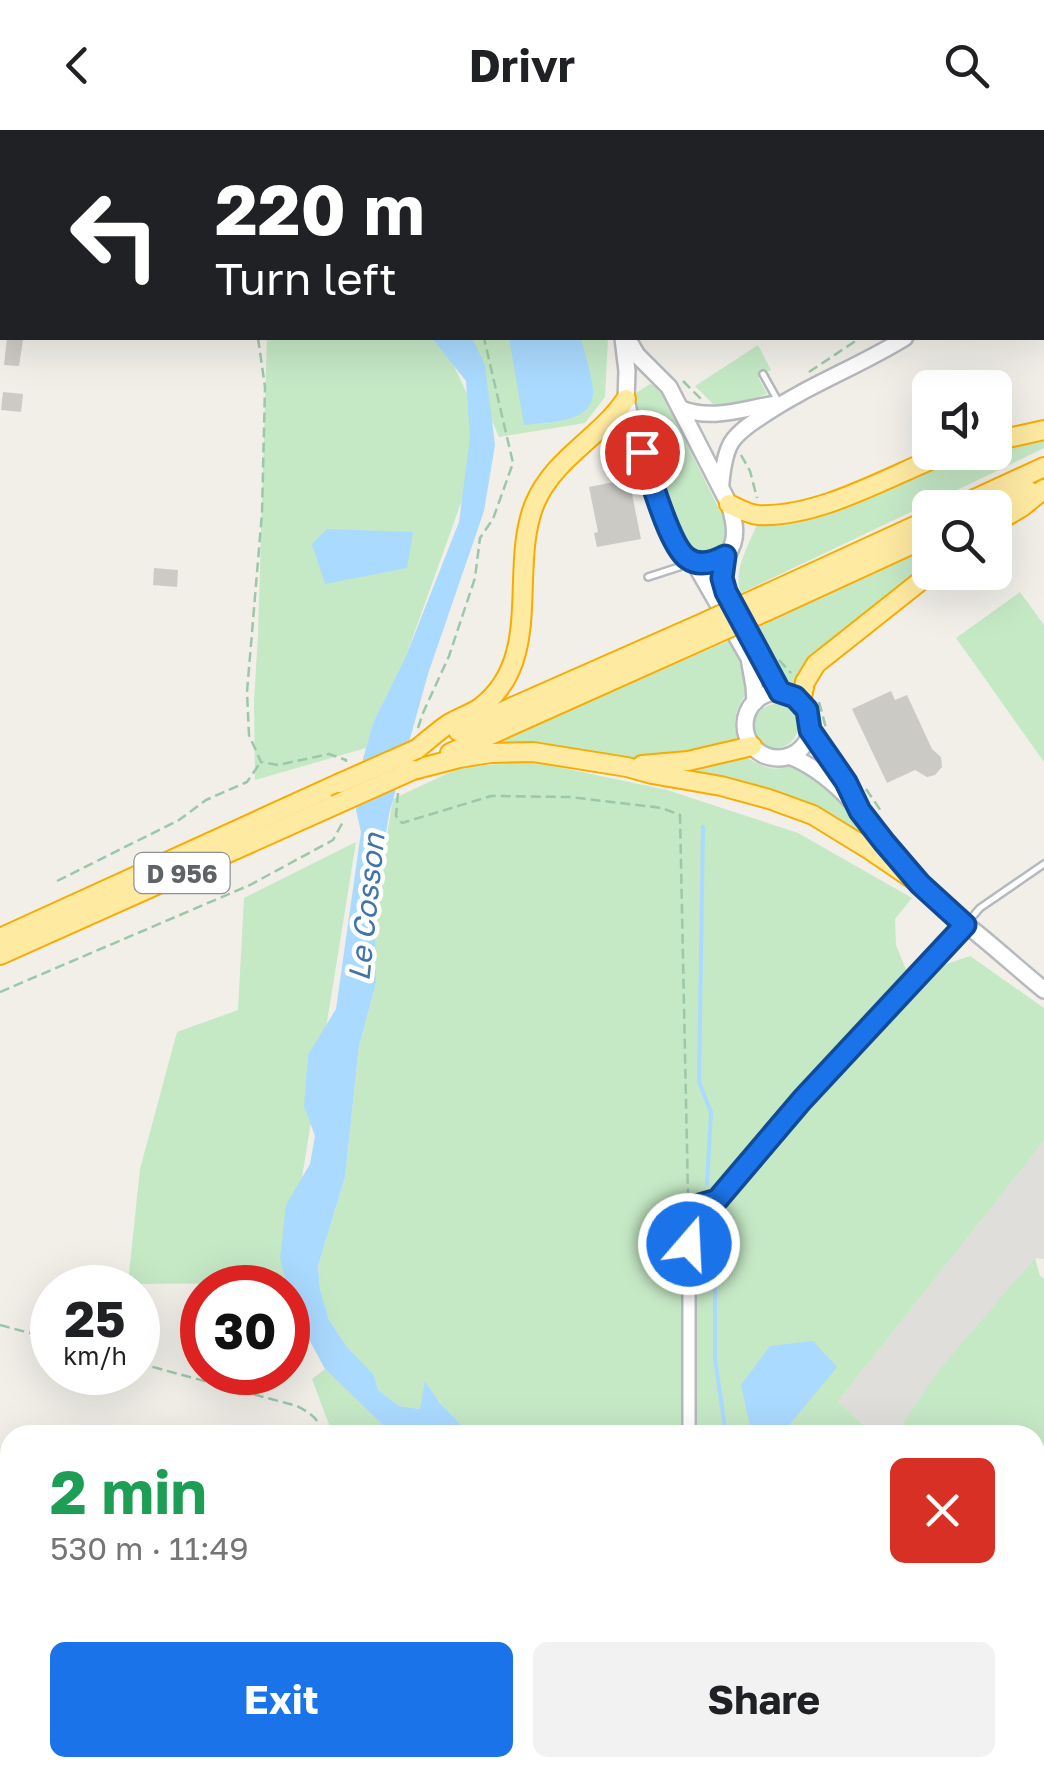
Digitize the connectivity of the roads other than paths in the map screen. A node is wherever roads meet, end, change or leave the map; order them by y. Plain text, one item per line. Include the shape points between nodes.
1 (625, 340) edge
2 (626, 340) edge
3 (902, 340) edge
4 (656, 374) junction
5 (763, 374) dead end
6 (626, 393) junction
7 (780, 403) junction
8 (680, 408) junction
9 (1044, 430) edge
10 (1012, 437) edge
11 (1044, 467) edge
12 (912, 468) edge
13 (1044, 486) edge
14 (994, 490) edge
15 (725, 496) junction
16 (1012, 500) edge
17 (1012, 513) edge
18 (912, 528) edge
19 (912, 543) edge
20 (725, 556) junction
21 (690, 560) junction
22 (648, 577) dead end
23 (912, 588) edge
24 (764, 604) junction
25 (708, 629) junction
26 (780, 692) junction
27 (755, 702) junction
28 (801, 702) junction
29 (810, 730) junction
30 (752, 746) junction
31 (417, 749) junction
32 (789, 756) junction
33 (627, 767) junction
34 (413, 770) junction
35 (860, 811) junction
36 (1044, 864) edge
37 (920, 884) junction
38 (965, 925) junction
39 (0, 938) edge
40 (0, 955) edge
41 (1044, 990) edge
42 (689, 1425) edge

1 - 6 main road
2 - 4 main road
3 - 7 street
4 - 6 main road via 637,376
4 - 8 main road
5 - 7 lane
6 - 21 main road via 668,526
6 - 31 highway, D 956 via 606,425 565,459 536,501 525,547 520,642 507,675 482,706
7 - 8 street via 709,416
7 - 15 street via 731,444
8 - 15 main road
9 - 10 highway
11 - 14 highway
12 - 15 highway via 787,512 754,515
13 - 16 highway
13 - 17 highway
15 - 20 main road via 734,534
18 - 24 highway, D 956
19 - 24 highway, D 956
20 - 21 main road
20 - 26 main road via 726,592
21 - 22 lane
21 - 27 main road via 748,658
23 - 28 highway via 816,664
24 - 25 highway, D 956, bridge
25 - 31 highway, D 956
25 - 34 highway, D 956
26 - 27 main road
26 - 28 main road
27 - 30 main road via 745,728
28 - 29 main road
29 - 32 main road
29 - 35 main road
30 - 32 main road via 769,756
30 - 33 highway, D 956
31 - 39 highway, D 956, bridge
32 - 35 main road via 823,774
33 - 34 highway, D 956 via 512,751
33 - 37 highway, D 956 via 721,786 813,816
34 - 40 highway, D 956, bridge via 340,812
35 - 37 main road
36 - 38 lane
37 - 38 main road
38 - 41 main road
38 - 42 street via 717,1200 689,1208

